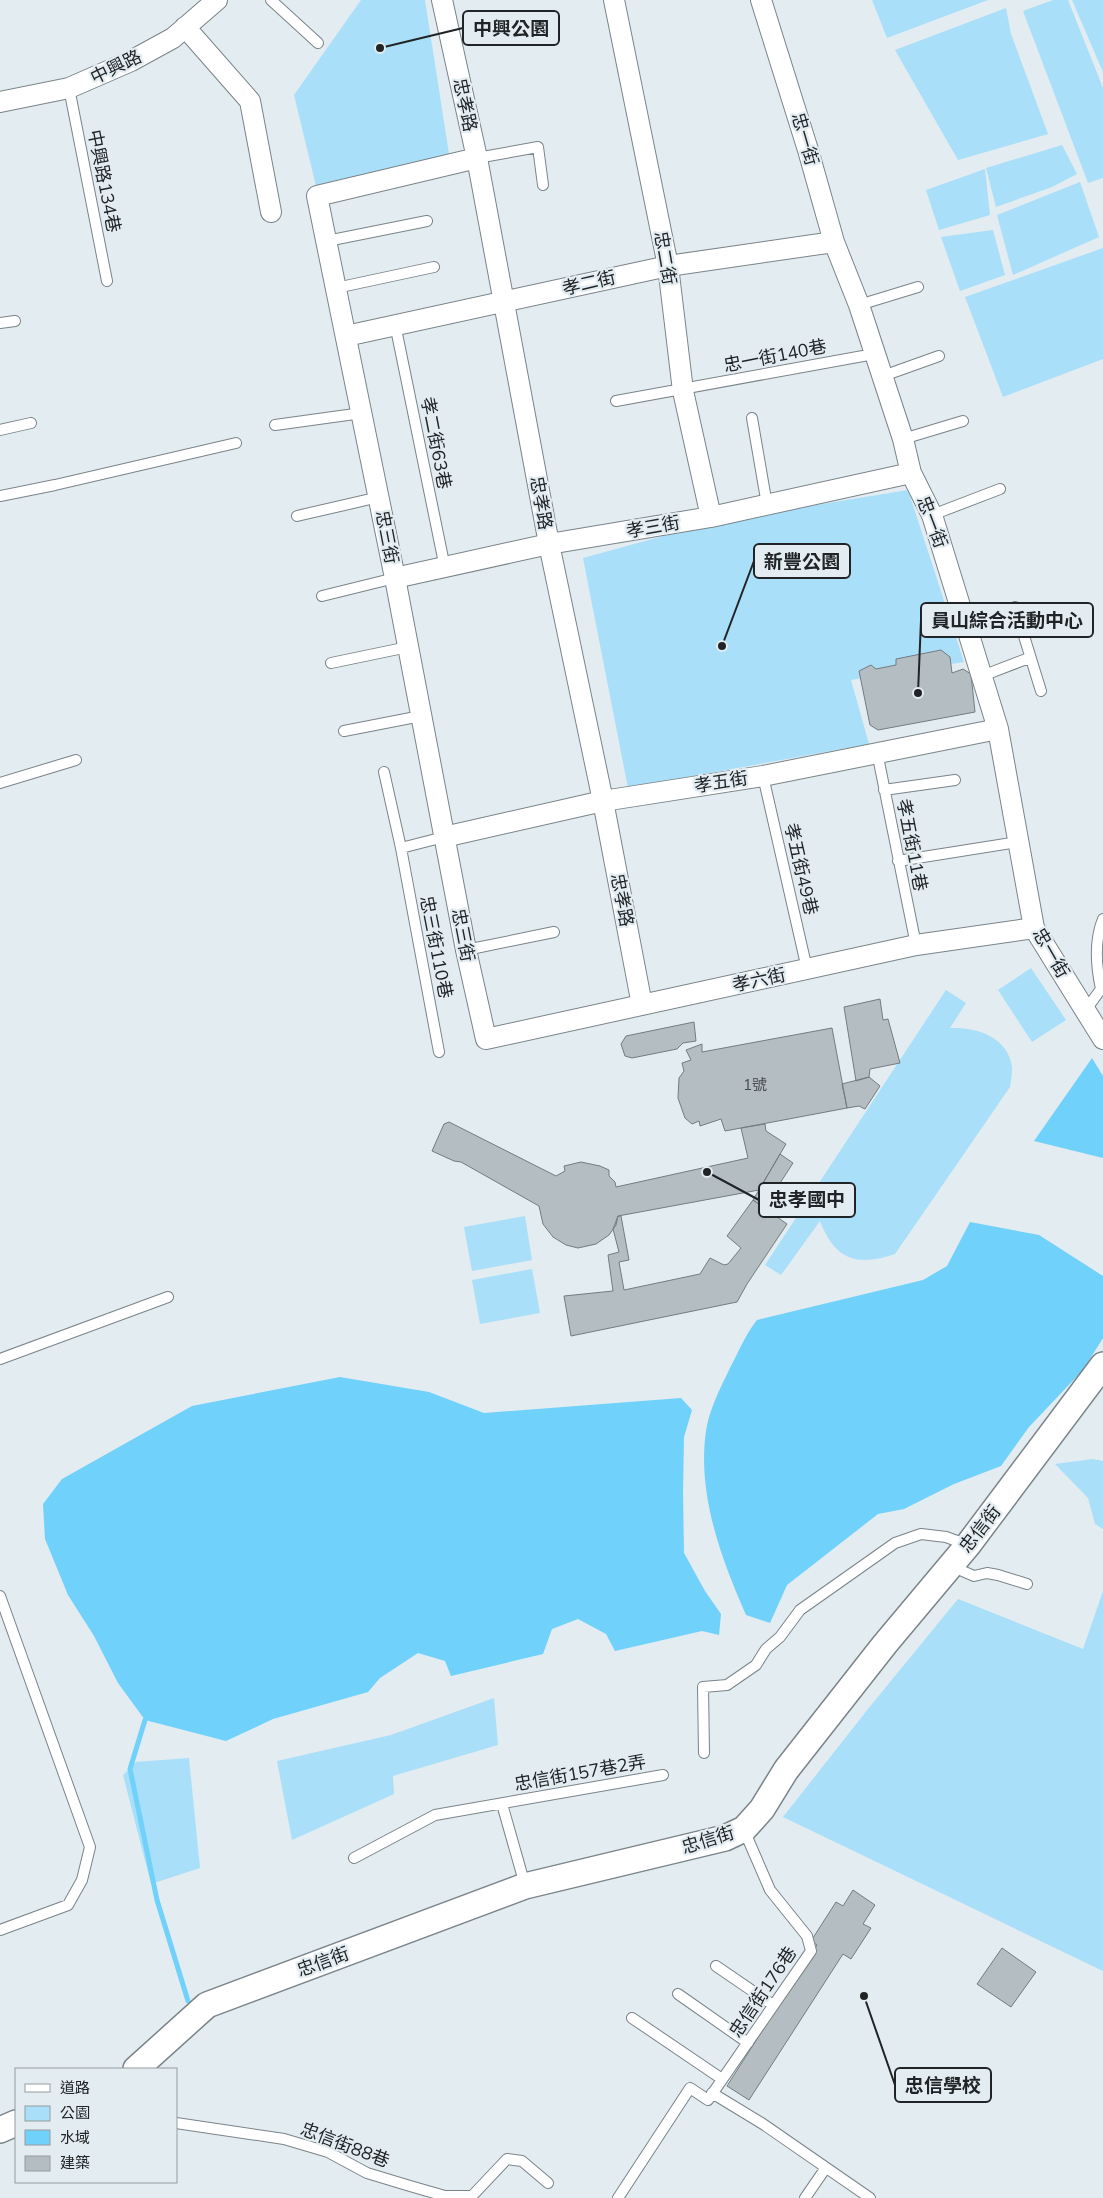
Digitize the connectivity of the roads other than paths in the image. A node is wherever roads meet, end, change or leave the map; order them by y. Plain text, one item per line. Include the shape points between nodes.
1 (217, 0) edge
2 (271, 0) edge
3 (442, 0) edge
4 (614, 0) edge
5 (761, 0) edge
6 (185, 27) junction
7 (318, 42) dead end
8 (69, 88) junction
9 (0, 102) edge
10 (477, 158) junction
11 (543, 184) dead end
12 (271, 212) dead end
13 (427, 221) dead end
14 (327, 241) junction
15 (834, 242) junction
16 (668, 266) junction
17 (434, 267) dead end
18 (107, 281) dead end
19 (918, 287) dead end
20 (336, 288) junction
21 (505, 302) junction
22 (859, 305) junction
23 (15, 321) dead end
24 (0, 323) edge
25 (396, 324) junction
26 (346, 336) junction
27 (874, 354) junction
28 (939, 356) dead end
29 (883, 376) junction
30 (683, 390) junction
31 (616, 401) dead end
32 (362, 413) junction
33 (752, 418) dead end
34 (963, 421) dead end
35 (30, 423) dead end
36 (275, 425) dead end
37 (0, 430) edge
38 (903, 439) junction
39 (236, 443) dead end
40 (911, 473) junction
41 (1000, 489) dead end
42 (0, 496) edge
43 (379, 498) junction
44 (767, 505) junction
45 (932, 515) junction
46 (297, 516) dead end
47 (711, 517) junction
48 (549, 544) junction
49 (445, 568) junction
50 (395, 578) junction
51 (322, 596) dead end
52 (1015, 607) dead end
53 (408, 647) junction
54 (1029, 658) junction
55 (331, 663) dead end
56 (982, 676) junction
57 (1040, 692) dead end
58 (421, 716) junction
59 (998, 729) junction
60 (344, 731) dead end
61 (877, 752) junction
62 (76, 760) dead end
63 (384, 772) dead end
64 (763, 776) junction
65 (955, 780) dead end
66 (0, 783) edge
67 (884, 790) junction
68 (603, 801) junction
69 (444, 837) junction
70 (1018, 842) junction
71 (401, 848) junction
72 (898, 861) junction
73 (1103, 919) edge
74 (1034, 928) junction
75 (554, 932) dead end
76 (916, 945) junction
77 (466, 950) junction
78 (807, 969) junction
79 (642, 1005) junction
80 (1085, 1011) junction
81 (486, 1039) joint
82 (1103, 1039) edge
83 (439, 1052) dead end
84 (168, 1297) dead end
85 (0, 1359) edge
86 (1103, 1365) edge
87 (968, 1545) junction
88 (951, 1566) junction
89 (1027, 1584) dead end
90 (0, 1596) edge
91 (704, 1753) dead end
92 (663, 1774) dead end
93 (502, 1804) junction
94 (744, 1829) junction
95 (354, 1858) dead end
96 (526, 1886) junction
97 (0, 1930) edge
98 (716, 1966) dead end
99 (678, 1994) dead end
100 (773, 2005) junction
101 (632, 2018) dead end
102 (748, 2043) junction
103 (139, 2068) edge
104 (722, 2079) junction
105 (712, 2094) junction
106 (15, 2123) edge
107 (178, 2123) edge
108 (0, 2130) edge
109 (825, 2169) junction
110 (548, 2183) dead end
111 (473, 2197) edge
112 (618, 2198) edge
113 (805, 2198) edge
114 (870, 2198) edge

1 - 6 street, 中興路
2 - 7 lane
3 - 10 street, 忠孝路
4 - 16 street, 忠二街
5 - 15 street, 忠一街
6 - 8 street, 中興路 via 173,38 131,61
6 - 12 street via 250,101
8 - 9 street, 中興路
8 - 18 lane, 中興路134巷
10 - 11 lane via 538,147
10 - 14 street, 忠三街 via 317,196
10 - 21 street, 忠孝路
13 - 14 lane
14 - 20 street, 忠三街
15 - 16 street, 孝二街
15 - 22 street, 忠一街
16 - 21 street, 孝二街
16 - 30 street, 忠二街
17 - 20 lane
19 - 22 lane
20 - 26 street, 忠三街
21 - 25 street, 孝二街
21 - 48 street, 忠孝路
22 - 27 street, 忠一街
23 - 24 lane
25 - 26 street, 孝二街
25 - 49 lane, 孝二街63巷
26 - 32 street, 忠三街
27 - 29 street, 忠一街
27 - 30 lane, 忠一街140巷
28 - 29 lane
29 - 38 street, 忠一街
30 - 31 lane, 忠一街140巷
30 - 47 street, 忠二街
32 - 36 lane
32 - 43 street, 忠三街
33 - 44 lane
34 - 38 lane
35 - 37 lane
38 - 40 street, 忠一街
39 - 42 lane
40 - 44 street, 孝三街
40 - 45 street, 忠一街
41 - 45 lane
43 - 46 lane
43 - 50 street, 忠三街
44 - 47 street, 孝三街
45 - 56 street, 忠一街
47 - 48 street, 孝三街
48 - 49 street, 孝三街
48 - 68 street, 忠孝路
49 - 50 street, 孝三街
50 - 51 lane
50 - 53 street, 忠三街
52 - 54 lane
53 - 55 lane
53 - 58 street, 忠三街
54 - 56 lane
54 - 57 lane
56 - 59 street, 忠一街
58 - 60 lane
58 - 69 street, 忠三街
59 - 61 street, 孝五街
59 - 70 street, 忠一街
61 - 64 street, 孝五街
61 - 67 lane, 孝五街11巷
62 - 66 lane
63 - 71 lane, 忠三街110巷
64 - 68 street, 孝五街
64 - 78 lane, 孝五街49巷
65 - 67 lane
67 - 72 lane, 孝五街11巷
68 - 69 street, 孝五街
68 - 79 street, 忠孝路
69 - 71 lane
69 - 77 street, 忠三街
70 - 72 lane
70 - 74 street, 忠一街
71 - 83 lane, 忠三街110巷
72 - 76 lane, 孝五街11巷
73 - 80 lane via 1098,931 1097,969 1101,989
74 - 76 street, 孝六街
74 - 80 street, 忠一街
75 - 77 lane
76 - 78 street, 孝六街
77 - 81 street, 忠三街
78 - 79 street, 孝六街
79 - 81 street, 孝六街
80 - 82 street, 忠一街
84 - 85 lane
86 - 87 street, 忠信街
87 - 88 street, 忠信街
87 - 91 lane via 946,1537 921,1534 895,1543 800,1610 756,1665 727,1685 703,1686
88 - 89 lane via 974,1576 987,1573
88 - 94 street, 忠信街 via 885,1644 786,1770 762,1810
90 - 97 lane via 90,1847 82,1880 68,1906
92 - 93 lane, 忠信街157巷2弄
93 - 95 lane, 忠信街157巷2弄 via 436,1815
93 - 96 lane
94 - 96 street, 忠信街 via 725,1838
94 - 100 lane, 忠信街176巷 via 770,1890 807,1936 811,1951
96 - 103 street, 忠信街 via 207,2005
98 - 100 lane
99 - 102 lane
100 - 102 lane, 忠信街176巷
101 - 104 lane
102 - 104 lane, 忠信街176巷
104 - 105 lane, 忠信街176巷
105 - 109 lane via 763,2124
105 - 112 lane via 708,2100 690,2088
106 - 108 street
107 - 111 lane, 忠信街88巷 via 284,2139 328,2152 368,2173 410,2186 445,2196
109 - 113 lane
109 - 114 lane
110 - 111 lane via 522,2161 507,2159

